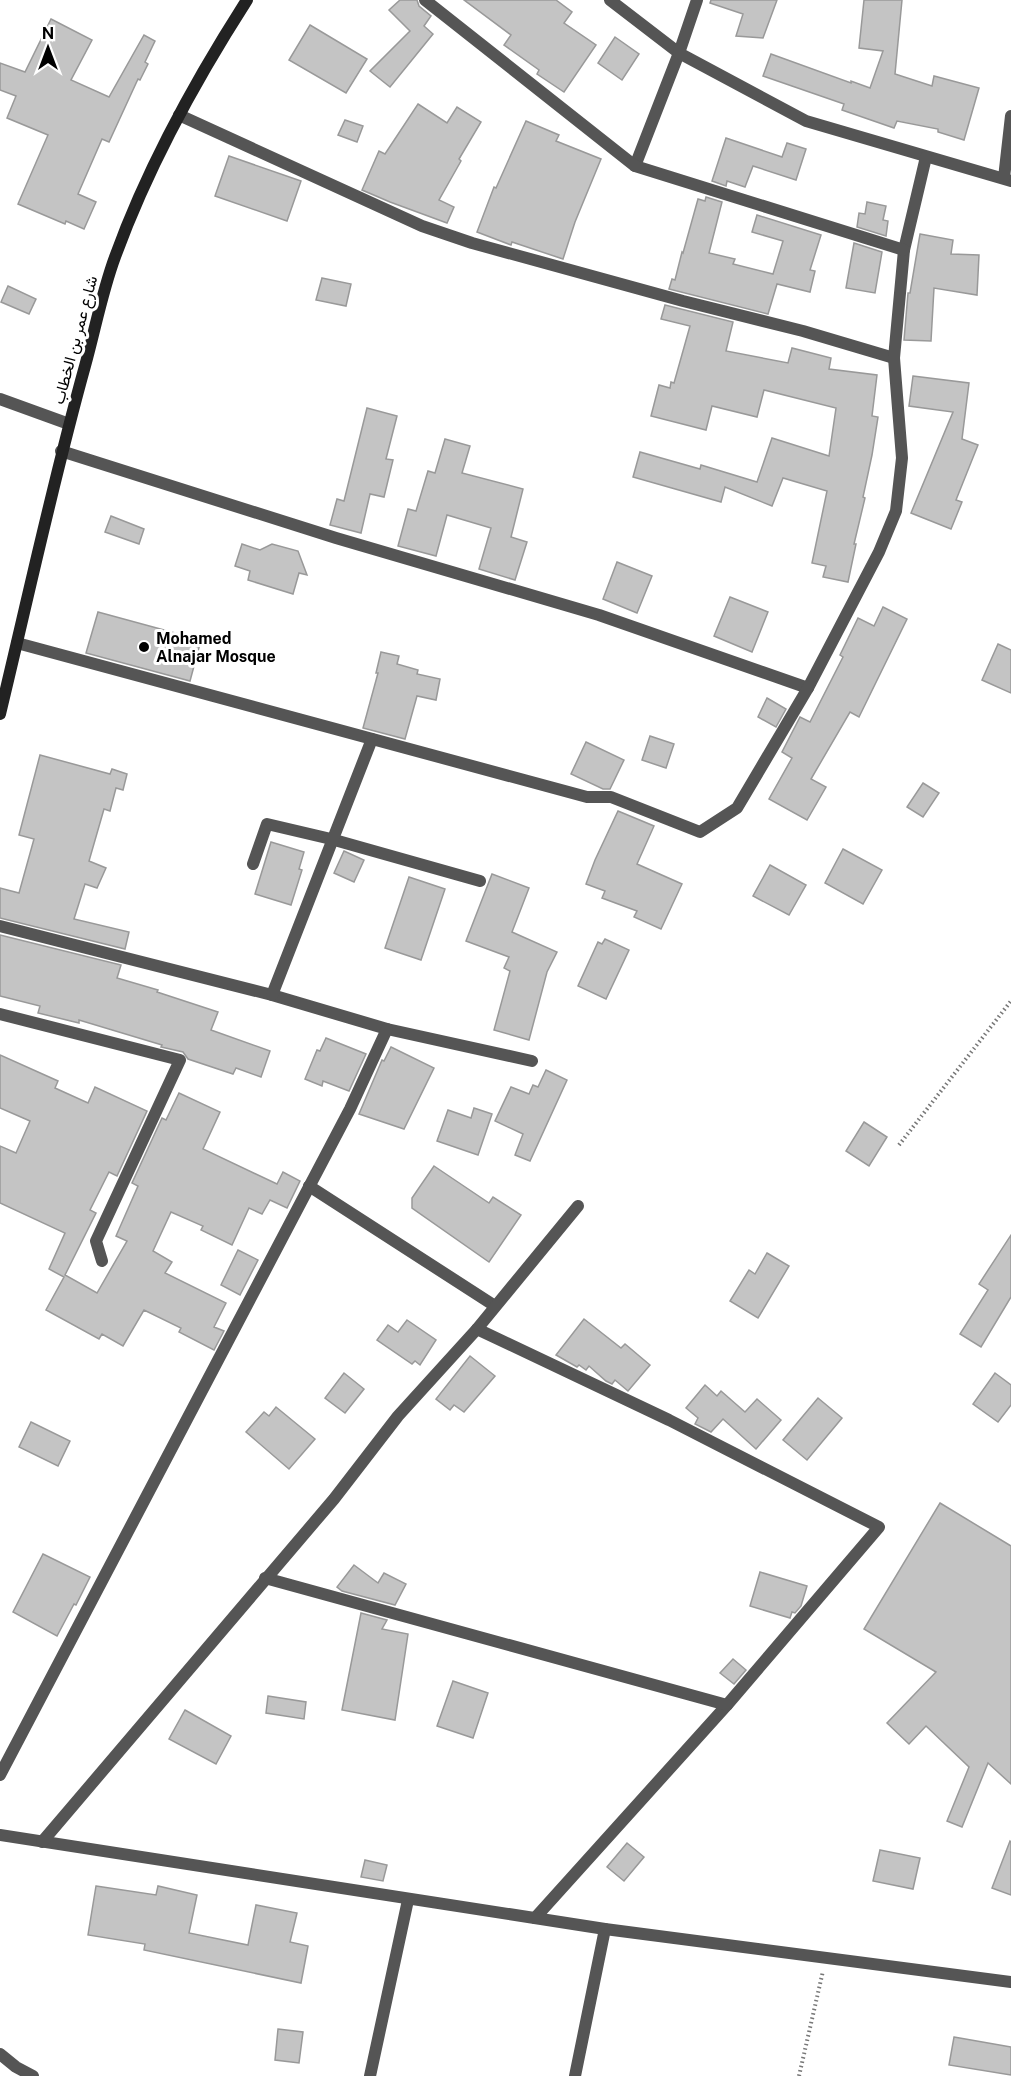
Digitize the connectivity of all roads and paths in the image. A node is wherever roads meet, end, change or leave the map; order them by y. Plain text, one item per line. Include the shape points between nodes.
1 (247, 0) edge
2 (425, 0) edge
3 (610, 0) edge
4 (697, 0) edge
5 (679, 53) junction
6 (179, 115) junction
7 (1011, 116) edge
8 (926, 157) junction
9 (634, 166) junction
10 (1008, 179) edge
11 (904, 250) junction
12 (894, 358) junction
13 (0, 399) edge
14 (69, 424) junction
15 (61, 451) junction
16 (17, 643) junction
17 (808, 688) junction
18 (0, 714) edge
19 (372, 739) junction
20 (331, 839) junction
21 (253, 864) dead end
22 (480, 881) dead end
23 (0, 926) edge
24 (272, 995) junction
25 (1011, 1001) edge
26 (0, 1014) edge
27 (387, 1029) junction
28 (532, 1061) dead end
29 (899, 1145) dead end
30 (309, 1186) junction
31 (578, 1206) dead end
32 (102, 1261) dead end
33 (495, 1306) junction
34 (477, 1329) junction
35 (265, 1578) junction
36 (727, 1705) junction
37 (0, 1774) edge
38 (0, 1835) edge
39 (42, 1842) junction
40 (408, 1900) junction
41 (535, 1918) junction
42 (605, 1929) junction
43 (826, 1958) junction
44 (1011, 1982) edge
45 (0, 2054) edge
46 (33, 2076) edge
47 (370, 2076) edge
48 (575, 2076) edge
49 (799, 2076) edge

1 - 6 main road, شارع عمر بن الخطاب
2 - 9 street
3 - 5 street
4 - 5 street
5 - 8 street via 806,121
5 - 9 street
6 - 12 street via 432,229 472,243
6 - 14 main road, شارع عمر بن الخطاب via 114,259
7 - 10 street
8 - 10 street
8 - 11 street
9 - 11 street
11 - 12 street
12 - 17 street via 902,458 896,511 879,552
13 - 14 street
14 - 15 main road, شارع عمر بن الخطاب
15 - 16 main road, شارع عمر بن الخطاب
15 - 17 street via 336,538 599,615
16 - 18 main road, شارع عمر بن الخطاب
16 - 19 street
17 - 19 street via 737,808 700,832 611,797 587,797
19 - 20 street
20 - 21 street via 267,824
20 - 22 street
20 - 24 street
23 - 24 street
24 - 27 street
25 - 29 path
26 - 32 street via 180,1060 96,1241
27 - 28 street
27 - 30 street
30 - 33 street
30 - 37 street
31 - 33 street
33 - 34 street
34 - 35 street via 398,1416 334,1499
34 - 36 street via 669,1420 879,1527
35 - 36 street
35 - 39 street
36 - 41 street
38 - 39 street
39 - 40 street
40 - 41 street
40 - 47 street
41 - 42 street
42 - 43 street
42 - 48 street
43 - 44 street
43 - 49 path
45 - 46 street

